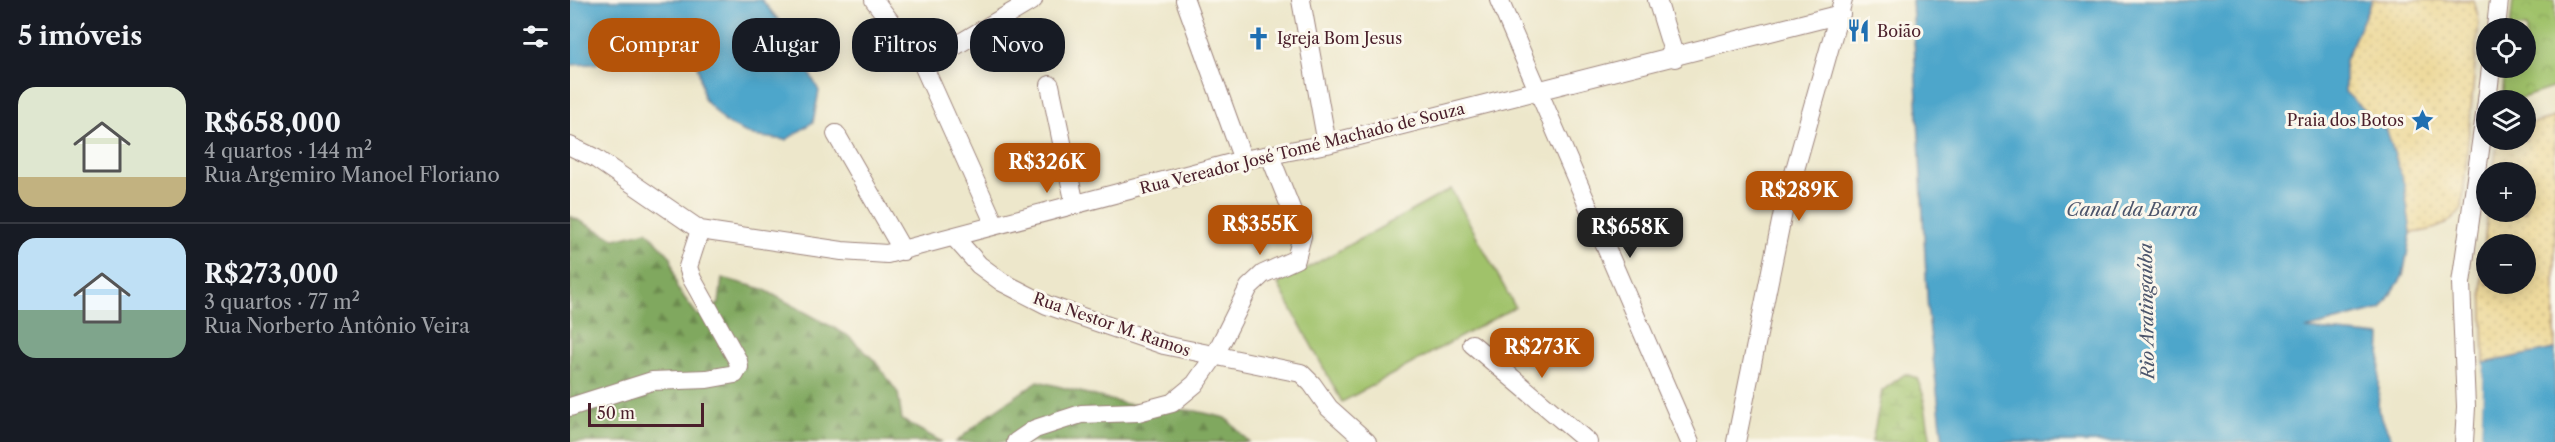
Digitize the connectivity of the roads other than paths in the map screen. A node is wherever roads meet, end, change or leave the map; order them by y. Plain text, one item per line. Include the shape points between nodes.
1 (874, 0) edge
2 (1033, 0) edge
3 (1185, 0) edge
4 (1300, 0) edge
5 (1499, 0) edge
6 (1657, 0) edge
7 (2499, 0) edge
8 (1842, 7) edge
9 (888, 18) edge
10 (2497, 18) edge
11 (958, 44) edge
12 (1675, 58) junction
13 (926, 72) edge
14 (1050, 85) dead end
15 (1539, 90) junction
16 (836, 134) dead end
17 (1327, 144) junction
18 (570, 146) edge
19 (2480, 150) edge
20 (1270, 156) junction
21 (1243, 160) junction
22 (1075, 205) junction
23 (995, 225) junction
24 (700, 230) junction
25 (954, 237) junction
26 (903, 251) junction
27 (1472, 344) dead end
28 (1214, 357) junction
29 (570, 407) edge
30 (1016, 442) edge
31 (1366, 442) edge
32 (1587, 442) edge
33 (1690, 442) edge
34 (1736, 442) edge
35 (2464, 442) edge

1 - 9 street
2 - 11 street
3 - 21 street
4 - 17 street
5 - 15 street
6 - 12 street
7 - 10 street
8 - 12 street, Rua Vereador José Tomé Machado de Souza
8 - 34 street via 1783,212
12 - 15 street, Rua Vereador José Tomé Machado de Souza
13 - 23 street
14 - 22 street
15 - 17 street, Rua Vereador José Tomé Machado de Souza
15 - 33 street
16 - 26 street
17 - 20 street, Rua Vereador José Tomé Machado de Souza
18 - 24 street, Rua Vereador José Tomé Machado de Souza via 596,158
19 - 35 street via 2462,283
20 - 21 street, Rua Vereador José Tomé Machado de Souza
20 - 28 street via 1302,236 1300,252 1296,259 1263,274 1249,287
21 - 22 street, Rua Vereador José Tomé Machado de Souza
22 - 23 street, Rua Vereador José Tomé Machado de Souza
23 - 25 street, Rua Vereador José Tomé Machado de Souza
24 - 26 street, Rua Vereador José Tomé Machado de Souza via 842,251 887,255
24 - 29 street via 688,267 738,361 740,367 735,374 652,381
25 - 26 street, Rua Vereador José Tomé Machado de Souza
25 - 28 street, Rua Nestor M. Ramos via 979,265 1002,282 1047,305 1164,345
27 - 32 street
28 - 30 street via 1195,384 1172,403 1138,412 1081,414 1035,429
28 - 31 street, Rua Nestor M. Ramos via 1301,373 1329,408

